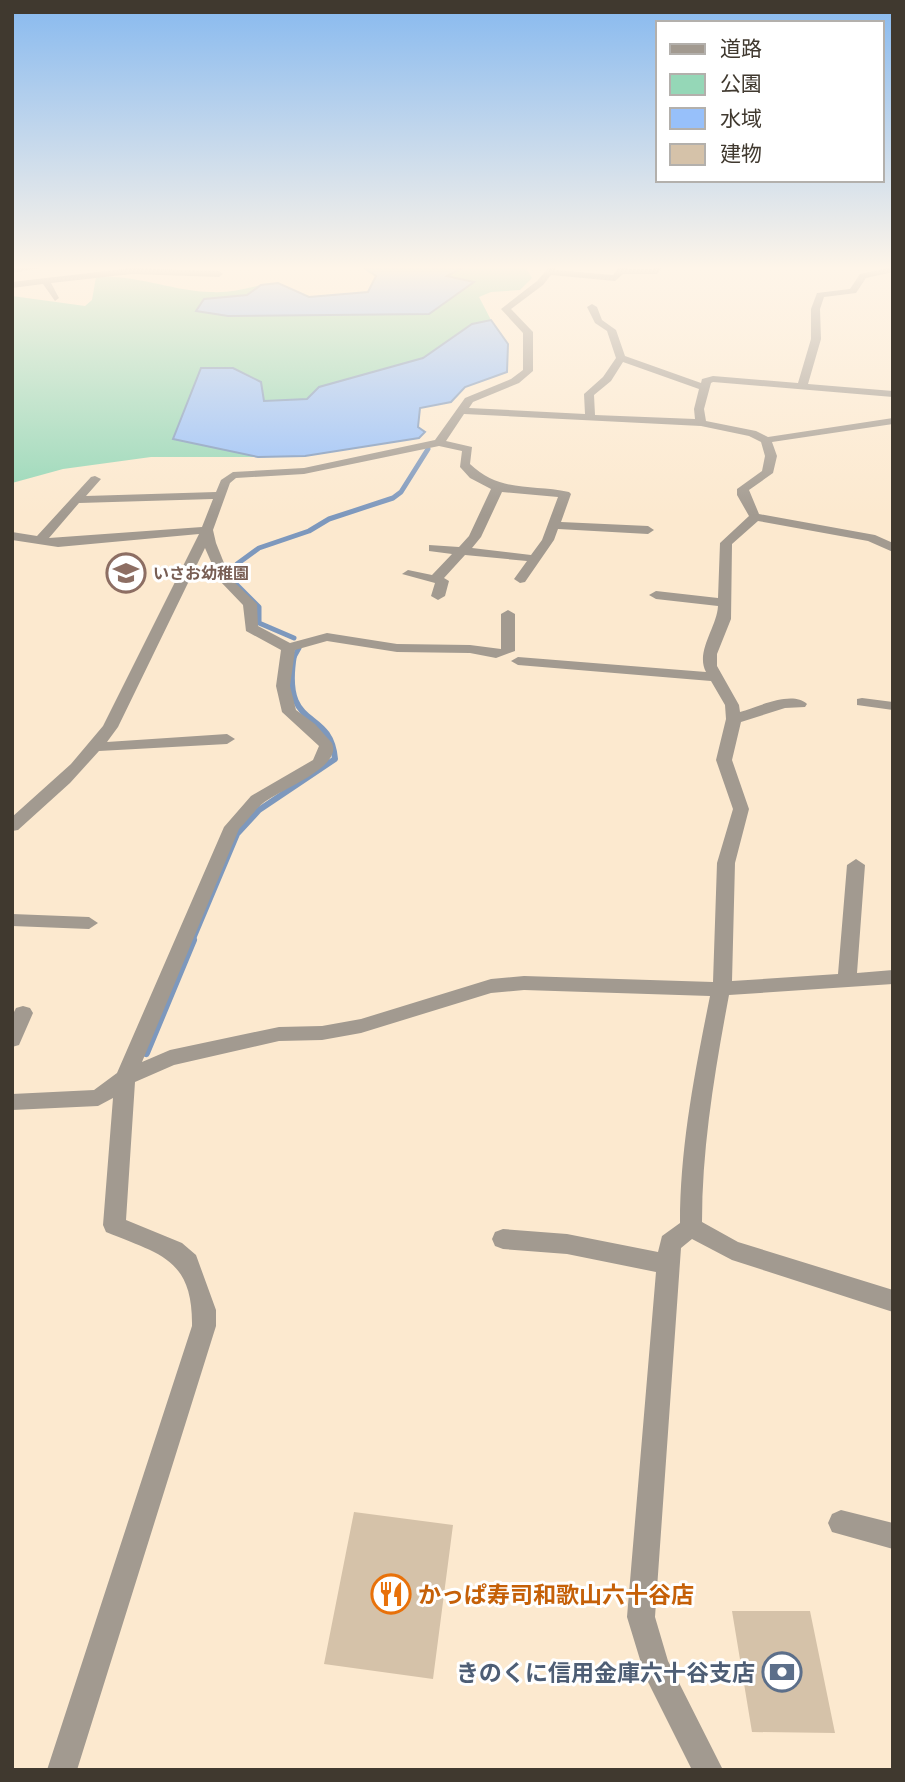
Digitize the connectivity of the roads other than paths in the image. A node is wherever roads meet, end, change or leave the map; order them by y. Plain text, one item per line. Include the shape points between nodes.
1 (528, 349) edge
2 (618, 349) edge
3 (812, 349) edge
4 (621, 359) junction
5 (703, 387) junction
6 (803, 387) junction
7 (893, 394) edge
8 (461, 411) junction
9 (590, 417) junction
10 (893, 421) edge
11 (701, 423) junction
12 (766, 440) junction
13 (439, 443) junction
14 (94, 479) dead end
15 (497, 489) junction
16 (221, 495) junction
17 (75, 500) junction
18 (755, 517) junction
19 (556, 524) junction
20 (207, 530) junction
21 (648, 530) dead end
22 (12, 536) edge
23 (39, 541) junction
24 (433, 548) dead end
25 (893, 548) edge
26 (463, 551) junction
27 (526, 558) dead end
28 (408, 573) dead end
29 (437, 578) junction
30 (520, 579) dead end
31 (656, 595) dead end
32 (438, 596) dead end
33 (723, 603) junction
34 (509, 614) dead end
35 (288, 648) junction
36 (518, 661) dead end
37 (715, 677) junction
38 (862, 702) dead end
39 (800, 704) dead end
40 (893, 706) edge
41 (734, 719) junction
42 (227, 739) dead end
43 (97, 747) junction
44 (12, 826) edge
45 (856, 865) dead end
46 (12, 920) edge
47 (89, 923) dead end
48 (893, 977) edge
49 (847, 980) junction
50 (719, 989) junction
51 (23, 1013) dead end
52 (12, 1040) edge
53 (125, 1078) junction
54 (12, 1102) edge
55 (691, 1227) junction
56 (503, 1239) dead end
57 (668, 1264) junction
58 (893, 1301) edge
59 (841, 1523) dead end
60 (893, 1536) edge
61 (62, 1770) edge
62 (708, 1770) edge

1 - 8 street via 528,371 469,400
2 - 4 street
3 - 6 street
4 - 5 street
4 - 9 street via 589,394
5 - 6 street via 713,379
5 - 11 street
6 - 7 street
8 - 9 street
8 - 13 street
9 - 11 street
10 - 12 street
11 - 12 street
12 - 18 street via 771,456 767,473 743,489
13 - 15 street via 468,449 464,465 478,481
13 - 16 street via 304,471 241,472 225,482
14 - 17 street
15 - 19 street via 565,494
15 - 26 street via 475,537
16 - 17 street
16 - 20 street
17 - 23 street
18 - 25 street via 871,538
18 - 33 street via 726,543
19 - 21 street
19 - 30 street
20 - 23 street
20 - 35 street via 213,559 226,585 250,604 251,628
20 - 43 street
22 - 23 street
24 - 26 street
26 - 27 street
26 - 29 street
28 - 29 street
29 - 32 street via 442,581
31 - 33 street
33 - 37 street via 724,619 710,654
34 - 35 street via 508,651 496,654 397,648 327,637
35 - 53 street via 283,686 289,712 308,723 327,746 325,756 257,800 232,827
36 - 37 street
37 - 41 street via 733,705
38 - 40 street
39 - 41 street via 784,704
41 - 50 street via 724,760 741,809 726,863
42 - 43 street
43 - 44 street
45 - 49 street
46 - 47 street
48 - 49 street
49 - 50 street
50 - 53 street via 491,986 361,1026 279,1034 170,1058
50 - 55 street via 691,1182
51 - 52 street
53 - 54 street via 98,1098
53 - 61 street via 114,1225 174,1250 188,1262 204,1310 204,1326
55 - 57 street via 670,1243
55 - 58 street via 732,1250
56 - 57 street via 567,1244
57 - 62 street via 641,1617 655,1666
59 - 60 street

